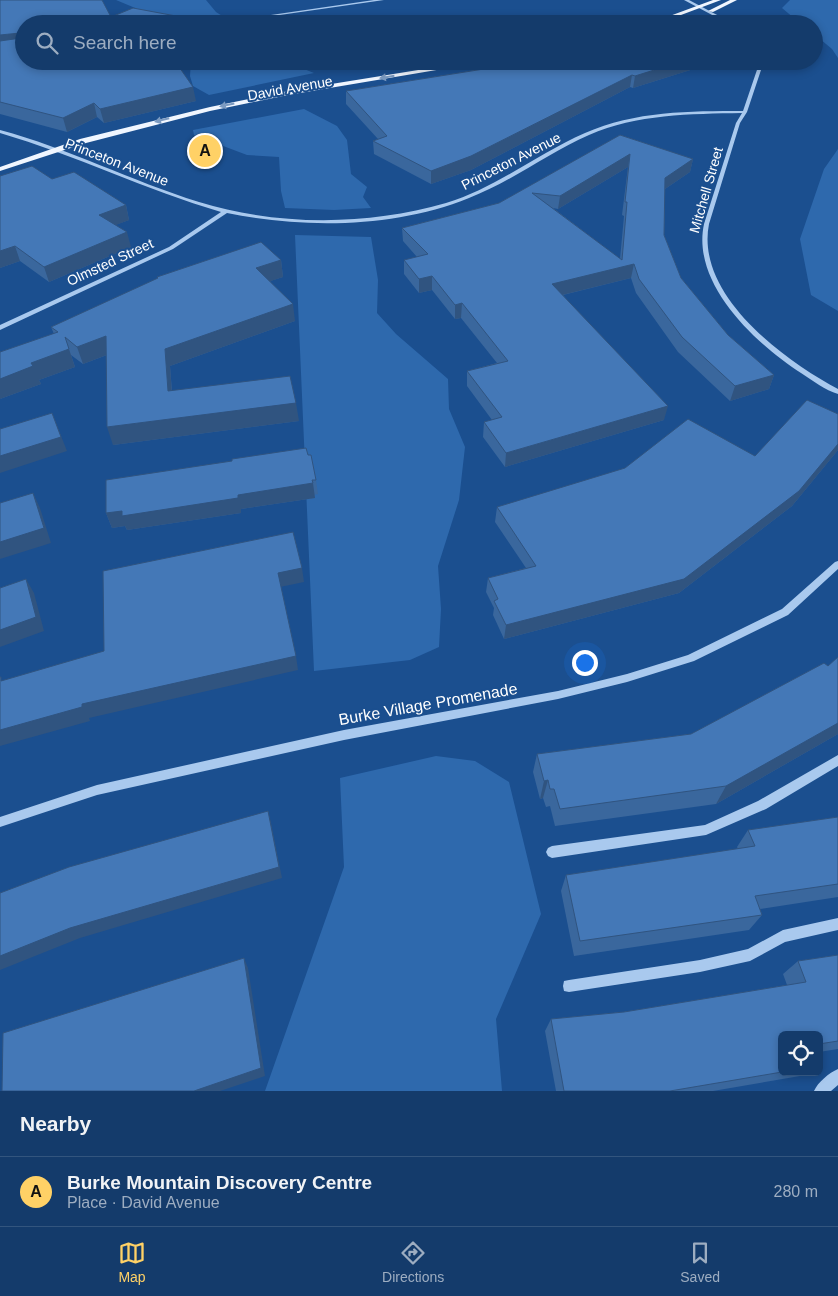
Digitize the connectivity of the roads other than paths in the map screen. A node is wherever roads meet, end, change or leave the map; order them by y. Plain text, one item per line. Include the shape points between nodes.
1 (382, 0) edge
2 (686, 0) edge
3 (718, 0) edge
4 (734, 0) edge
5 (701, 8) junction
6 (708, 12) junction
7 (273, 15) edge
8 (679, 15) edge
9 (701, 15) edge
10 (714, 15) edge
11 (433, 70) edge
12 (474, 70) edge
13 (759, 70) edge
14 (745, 112) junction
15 (0, 132) edge
16 (58, 151) junction
17 (0, 169) edge
18 (226, 212) junction
19 (0, 328) edge
20 (838, 392) edge
21 (838, 564) edge
22 (838, 760) edge
23 (0, 822) edge
24 (552, 852) dead end
25 (838, 924) edge
26 (569, 986) dead end
27 (838, 1076) edge
28 (821, 1091) edge

1 - 7 street
2 - 5 street
3 - 5 main road
4 - 6 main road
5 - 6 street
5 - 8 main road
6 - 9 main road
6 - 10 street
11 -> 16 main road, David Avenue via 257,99 83,141
12 - 16 main road, David Avenue via 281,102 86,148
13 - 14 street, Mitchell Street
14 - 18 street, Princeton Avenue via 670,114 612,125 578,138 476,194 413,212 366,219 314,221
14 - 20 street, Mitchell Street via 738,123 705,232 705,253 713,277 729,304 751,330 776,351
15 - 16 street, Princeton Avenue
16 - 17 main road, David Avenue
16 - 18 street, Princeton Avenue
18 - 19 street, Olmsted Street via 171,248
21 - 23 street, Burke Village Promenade via 785,612 691,658 627,678 558,695 344,734 97,790
22 - 24 street via 762,805 706,830
25 - 26 street via 782,936 750,955
27 - 28 street

